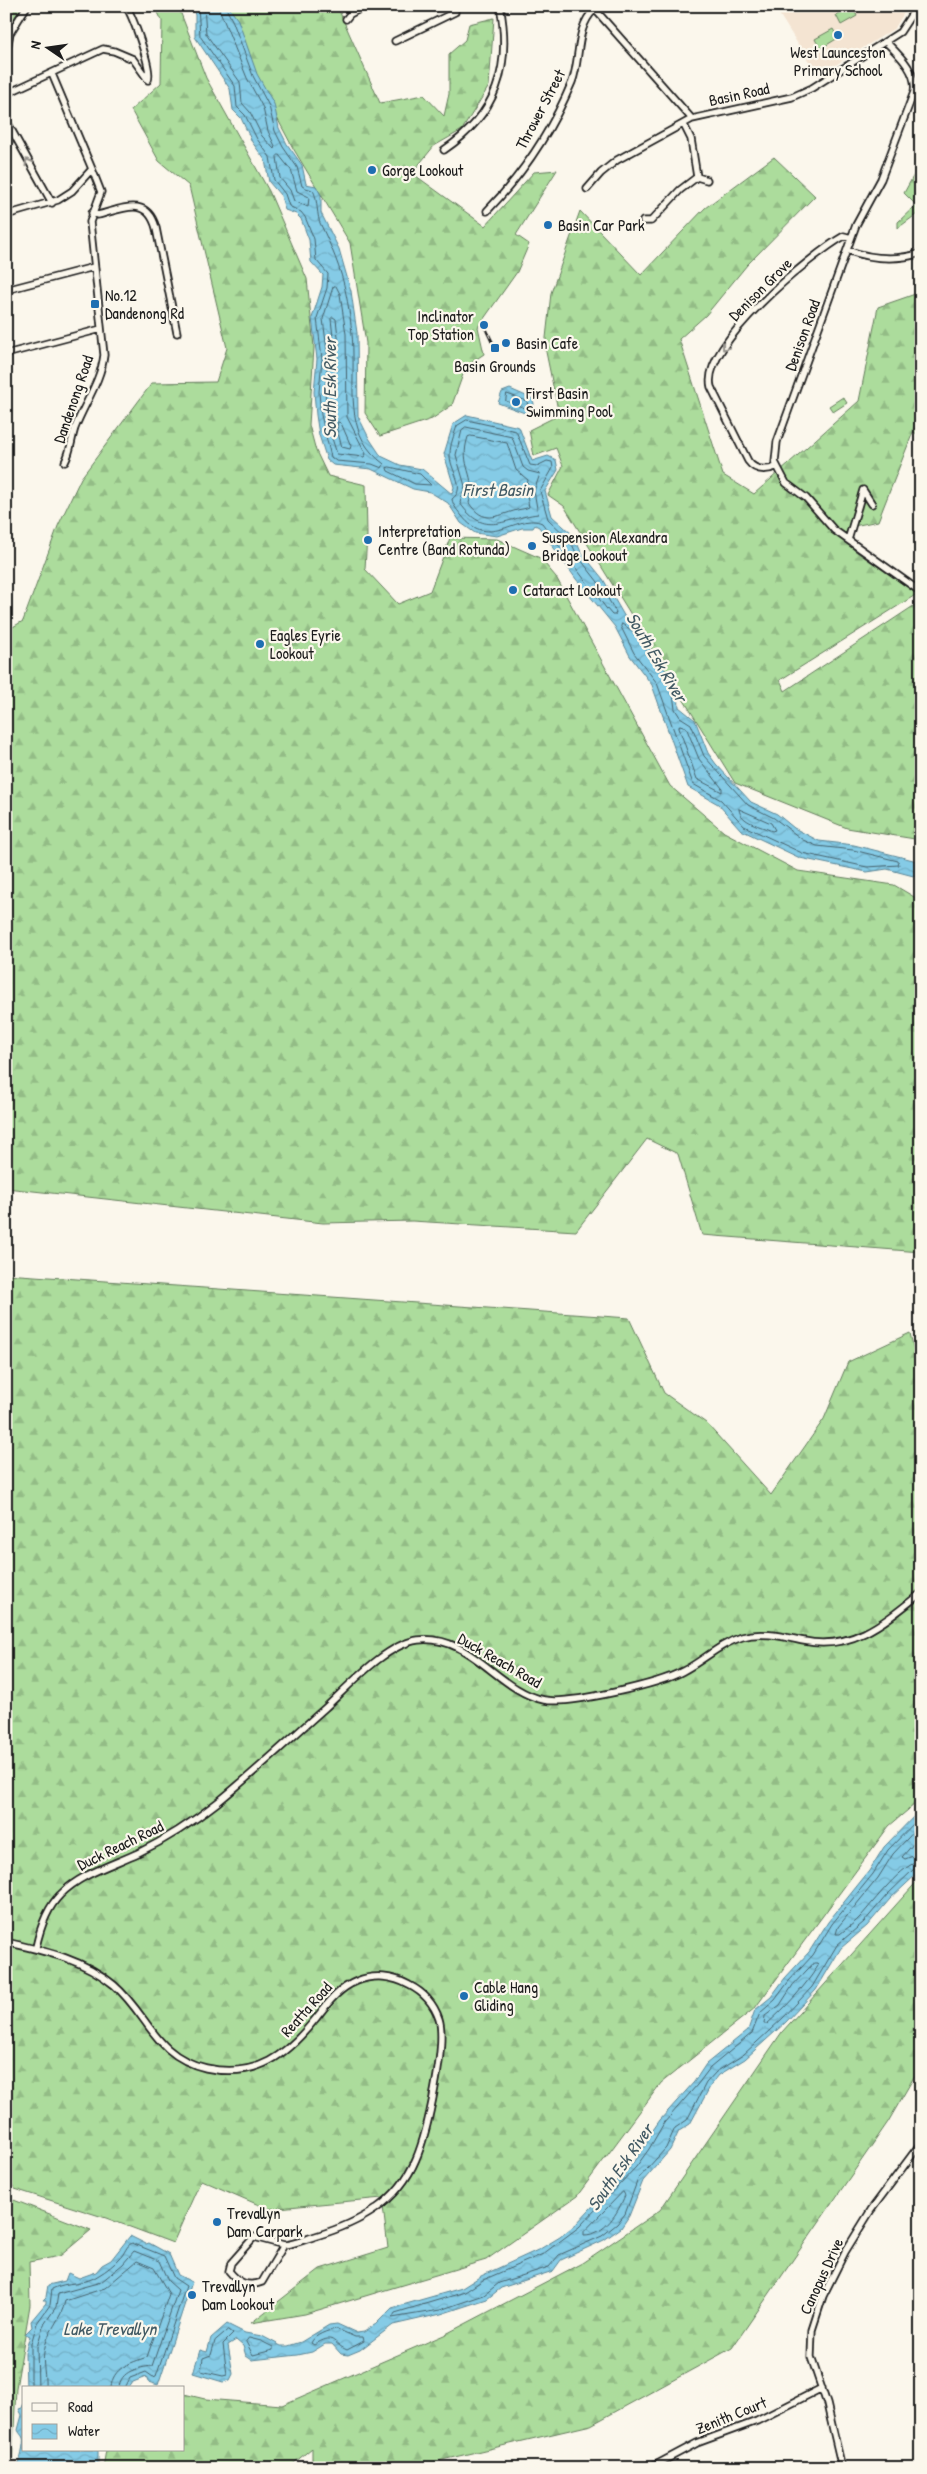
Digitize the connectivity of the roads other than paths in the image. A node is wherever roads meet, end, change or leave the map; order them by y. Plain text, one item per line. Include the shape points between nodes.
1 (27, 6) edge
2 (126, 6) edge
3 (366, 6) edge
4 (453, 6) edge
5 (500, 6) edge
6 (917, 6) edge
7 (593, 8) edge
8 (346, 20) dead end
9 (395, 41) dead end
10 (886, 42) junction
11 (6, 54) edge
12 (52, 74) junction
13 (6, 94) edge
14 (692, 119) junction
15 (6, 120) edge
16 (684, 125) junction
17 (444, 150) dead end
18 (92, 169) junction
19 (697, 177) junction
20 (708, 180) dead end
21 (587, 189) dead end
22 (52, 203) junction
23 (487, 211) dead end
24 (92, 213) junction
25 (6, 214) edge
26 (643, 221) dead end
27 (851, 238) junction
28 (848, 250) junction
29 (921, 253) edge
30 (94, 267) junction
31 (6, 290) edge
32 (100, 329) junction
33 (177, 333) dead end
34 (6, 354) edge
35 (65, 462) dead end
36 (776, 466) junction
37 (872, 504) dead end
38 (848, 540) junction
39 (919, 590) edge
40 (921, 1593) edge
41 (6, 1942) edge
42 (36, 1947) junction
43 (921, 2143) edge
44 (284, 2245) junction
45 (822, 2388) junction
46 (650, 2468) edge
47 (842, 2468) edge

1 - 11 street via 10,33
2 - 12 street via 145,56 150,75 148,80 133,60 106,49
3 - 8 street via 350,14
4 - 9 street via 456,12
5 - 17 street via 504,44 496,92 480,119
6 - 10 street, Basin Road via 905,26
7 - 14 street
7 - 23 street, Thrower Street via 582,31 578,64 571,85 545,136 519,174
10 - 14 street, Basin Road via 801,94
10 - 27 street, Denison Road via 910,70 915,88 885,170
12 - 13 street
12 - 18 street, Dandenong Road
14 - 16 street, Basin Road
22 -> 15 street
16 - 19 street via 691,139
16 - 21 street, Basin Road via 618,160
18 - 22 street via 72,191
18 - 24 street, Dandenong Road via 101,192
19 - 20 street
19 - 26 street via 680,190 650,224
22 - 25 street
24 - 30 street, Dandenong Road
24 - 33 street via 98,215 132,206 145,209 150,214 156,228
27 - 28 street, Denison Road
27 -> 36 street, Denison Grove via 844,236 830,244 766,299 746,319 712,365 710,381 715,395 748,461 755,469 766,470
28 - 29 street via 866,256 895,258
28 - 36 street, Denison Road via 777,442
30 - 31 street
30 - 32 street, Dandenong Road
32 - 34 street
32 - 35 street, Dandenong Road via 103,362 76,426
36 - 38 street via 786,483
37 - 38 street via 863,490
38 - 39 street
40 - 42 street, Duck Reach Road via 879,1626 845,1641 819,1644 771,1635 746,1636 722,1645 673,1676 566,1701 542,1700 526,1694 479,1660 450,1645 421,1640 402,1645 368,1670 190,1824 66,1889 50,1907
41 - 42 street, Reatta Road
42 - 44 street, Reatta Road via 74,1960 102,1976 116,1987 153,2035 178,2058 215,2069 252,2068 273,2060 301,2036 337,1993 359,1980 394,1978 415,1988 428,2000 439,2019 440,2054 426,2130 404,2182 389,2199 362,2219
43 - 45 street, Canopus Drive via 871,2210 823,2296 810,2342 811,2356
44 - 44 street via 254,2237 231,2262 230,2271 236,2280 244,2284 262,2282
45 - 46 street, Zenith Court via 758,2421 697,2443
45 - 47 street, Canopus Drive

